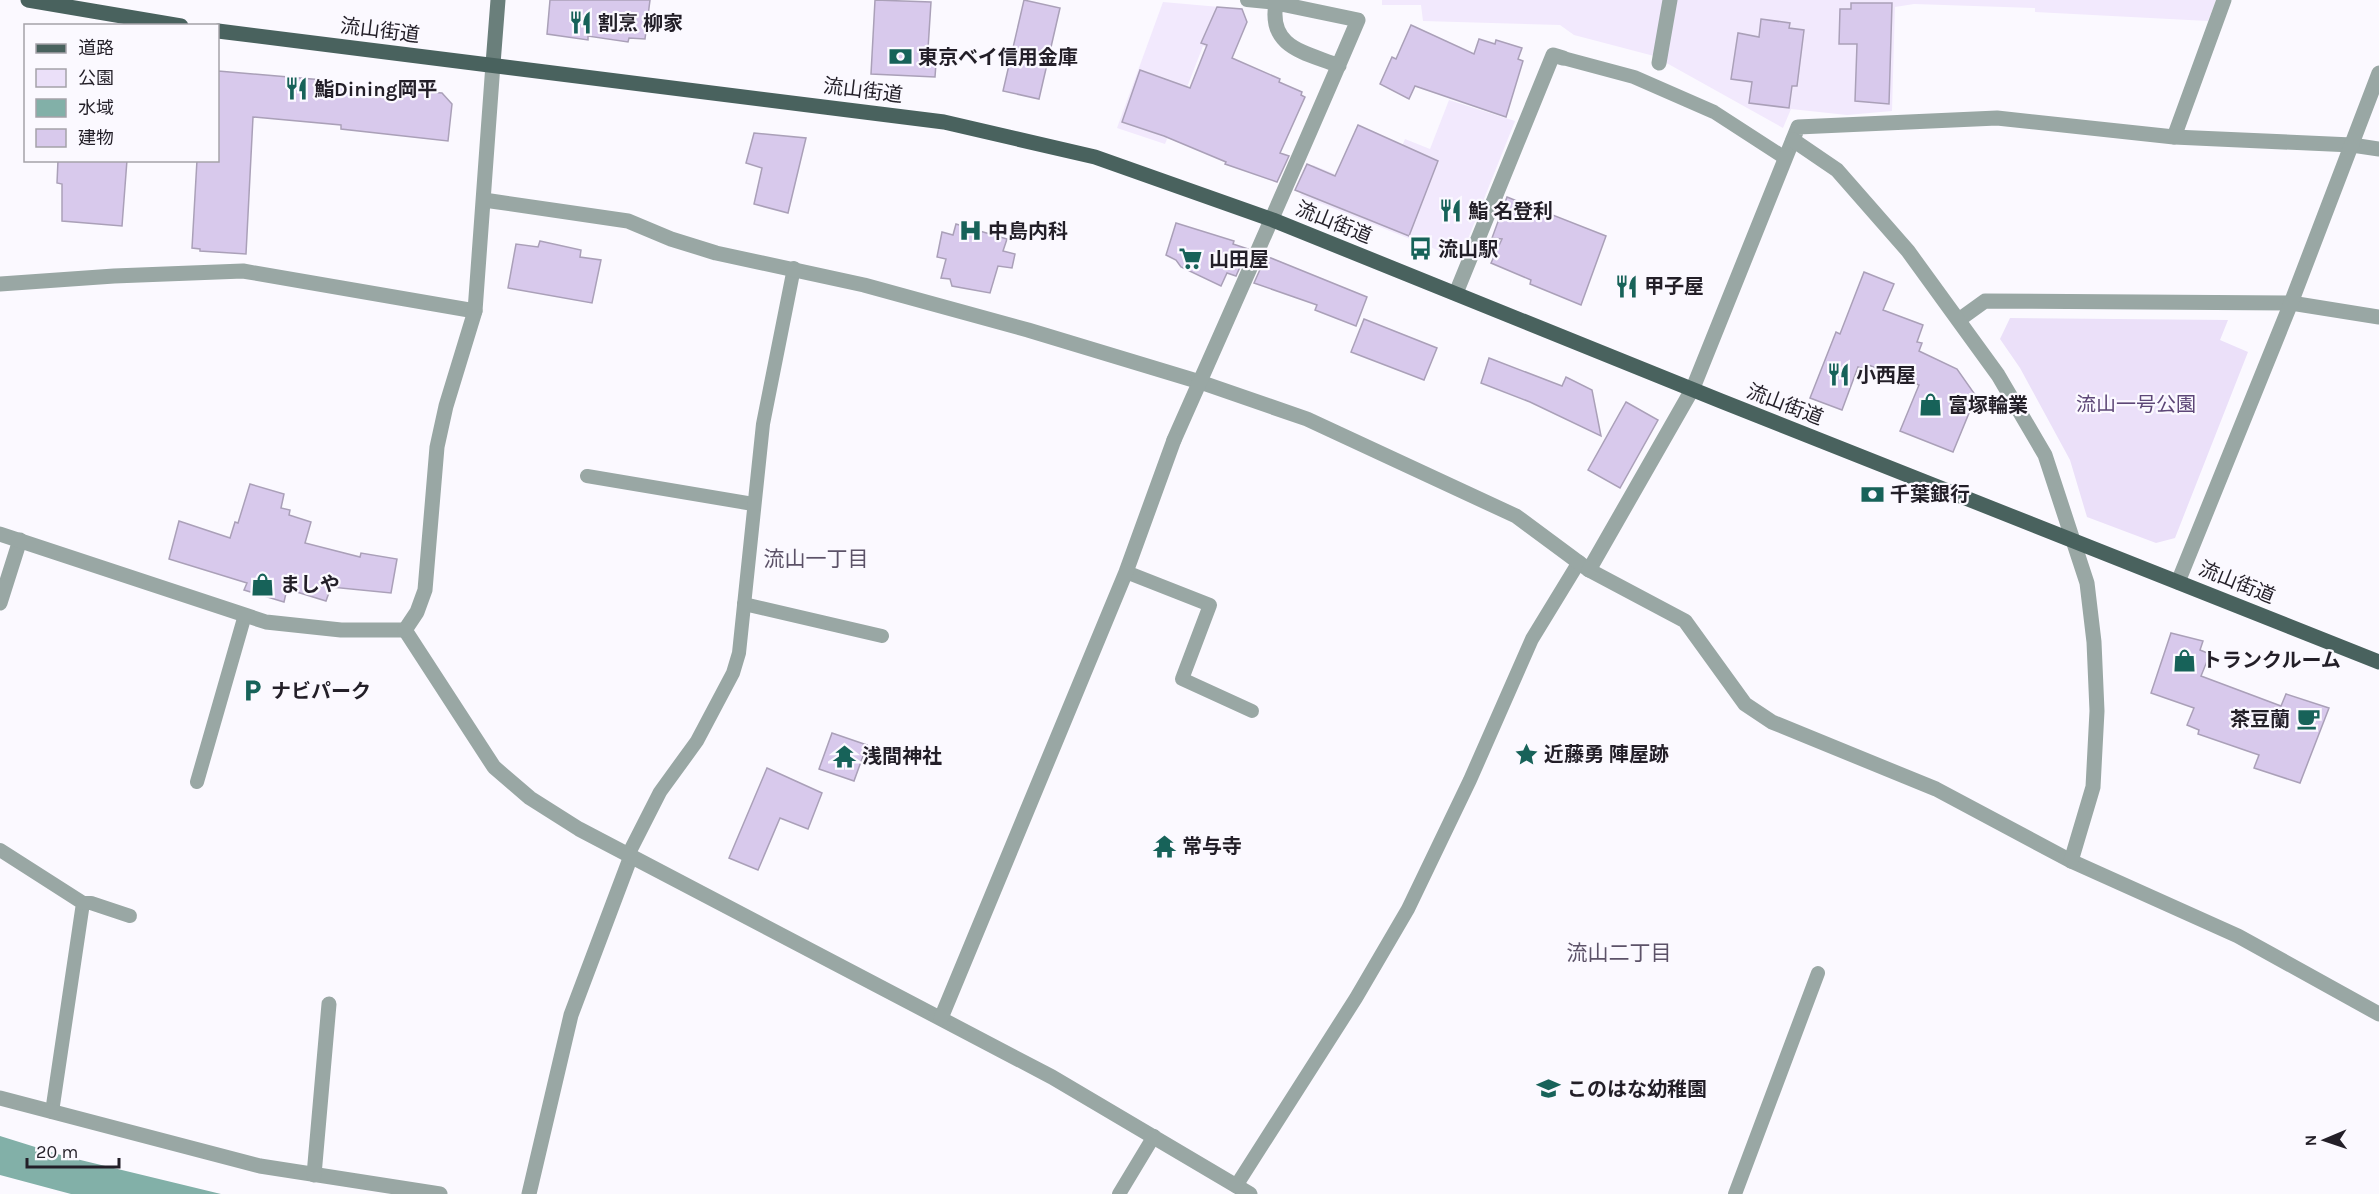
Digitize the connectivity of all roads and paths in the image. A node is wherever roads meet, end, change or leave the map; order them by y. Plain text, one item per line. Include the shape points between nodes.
1 (28, 0) edge
2 (498, 0) edge
3 (1247, 0) edge
4 (1670, 0) edge
5 (2224, 0) edge
6 (1276, 3) junction
7 (169, 24) edge
8 (219, 31) edge
9 (1558, 56) joint
10 (1659, 63) dead end
11 (493, 64) junction
12 (1339, 66) junction
13 (2379, 73) edge
14 (2174, 137) junction
15 (1793, 140) junction
16 (2352, 144) junction
17 (2379, 149) edge
18 (1785, 158) junction
19 (484, 200) junction
20 (1273, 220) junction
21 (794, 268) junction
22 (0, 284) edge
23 (1456, 293) junction
24 (2291, 303) junction
25 (475, 311) junction
26 (2379, 318) edge
27 (1960, 319) junction
28 (1200, 382) junction
29 (1693, 388) junction
30 (587, 476) dead end
31 (753, 504) junction
32 (0, 534) edge
33 (2072, 539) junction
34 (20, 540) junction
35 (1584, 566) junction
36 (1125, 572) junction
37 (2178, 582) junction
38 (0, 603) edge
39 (744, 604) junction
40 (245, 615) junction
41 (405, 630) junction
42 (882, 636) dead end
43 (2379, 662) edge
44 (1252, 711) dead end
45 (197, 782) dead end
46 (0, 850) edge
47 (629, 856) junction
48 (2071, 861) junction
49 (83, 903) junction
50 (130, 916) dead end
51 (1818, 973) dead end
52 (329, 1004) dead end
53 (2379, 1014) edge
54 (941, 1018) junction
55 (0, 1098) edge
56 (52, 1112) junction
57 (1154, 1136) junction
58 (314, 1175) junction
59 (1243, 1190) edge
60 (440, 1194) edge
61 (529, 1194) edge
62 (1119, 1194) edge
63 (1735, 1194) edge

1 - 7 main road
2 - 11 main road
3 - 6 lane
4 - 10 street
5 - 14 street
6 - 12 street via 1276,30 1284,43
6 - 12 street via 1358,20
8 - 11 main road, 流山街道
9 - 18 lane via 1634,77 1714,112
9 - 23 street
11 - 19 street
11 - 20 main road, 流山街道 via 944,122 1095,157
12 - 20 street
13 - 16 street
14 - 15 street via 1997,118 1798,127
14 - 16 street
15 - 18 street
15 - 27 street via 1837,170 1869,204
16 - 17 street
16 - 24 street
18 - 29 street
19 - 21 street via 628,220 716,253
19 - 25 street
20 - 23 main road, 流山街道
20 - 28 street
21 - 28 street via 1007,324
21 - 31 lane via 763,424
22 - 25 street via 243,272
23 - 29 main road, 流山街道
24 - 26 street
24 - 27 street via 1985,301
24 - 37 street
25 - 41 street via 437,447 425,590
27 - 33 street via 2045,456
28 - 35 street via 1307,419 1516,516
28 - 36 street
29 - 33 main road, 流山街道
29 - 35 street
30 - 31 lane
31 - 39 lane
32 - 34 street
33 - 37 main road, 流山街道
33 - 48 street via 2087,583 2097,711 2093,787
34 - 38 street
34 - 40 street
35 - 48 street via 1685,621 1744,704 1772,722 1936,789
35 - 59 lane via 1533,639 1408,909
36 - 44 lane via 1209,605 1182,679
36 - 54 street
37 - 43 main road, 流山街道
39 - 42 lane
39 - 47 lane via 733,673 697,741 660,792
40 - 41 street via 291,626
40 - 45 lane
41 - 47 street via 494,767 530,798
46 - 49 lane
47 - 54 street
47 - 61 street via 571,1015
48 - 53 street via 2238,936
49 - 50 lane
49 - 56 lane
51 - 63 lane
52 - 58 street
54 - 57 street
55 - 56 street
56 - 58 street via 260,1166
57 - 59 street
57 - 62 lane
58 - 60 street

